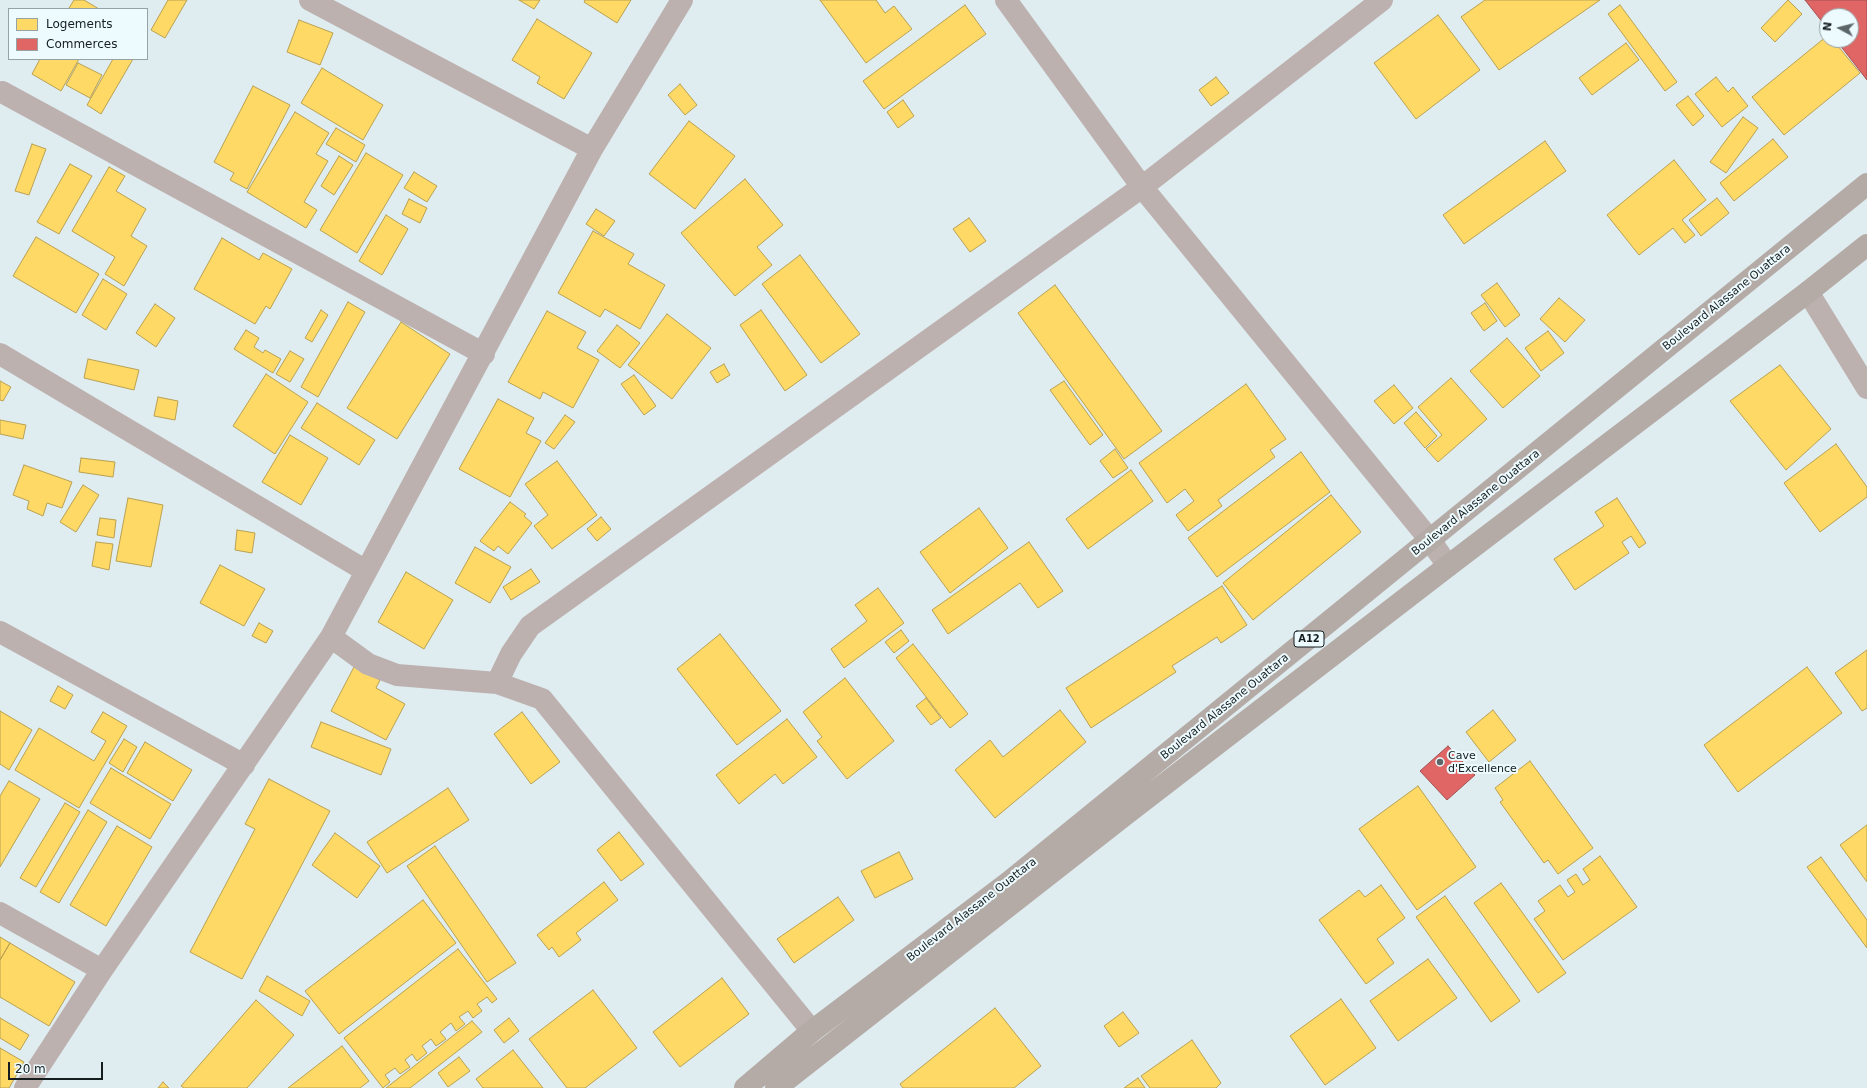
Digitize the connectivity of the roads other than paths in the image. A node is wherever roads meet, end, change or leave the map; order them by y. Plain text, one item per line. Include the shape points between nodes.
1 (310, 0) edge
2 (682, 0) edge
3 (1006, 0) edge
4 (1382, 0) edge
5 (2, 92) dead end
6 (592, 150) junction
7 (1867, 184) edge
8 (1142, 187) junction
9 (1867, 245) edge
10 (1808, 292) junction
11 (0, 354) edge
12 (484, 354) junction
13 (1867, 388) edge
14 (1430, 540) junction
15 (1448, 566) junction
16 (366, 571) junction
17 (0, 632) edge
18 (331, 638) junction
19 (497, 683) junction
20 (244, 765) junction
21 (0, 913) edge
22 (102, 970) junction
23 (812, 1031) junction
24 (25, 1088) edge
25 (745, 1088) edge
26 (776, 1088) edge

1 - 6 street
2 - 6 street
3 - 8 street
4 - 8 street
5 - 12 street
6 - 12 street
7 - 14 main road, Boulevard Alassane Ouattara / A12
8 - 14 street
8 - 19 street via 530,626 511,654
9 - 10 main road, Boulevard Alassane Ouattara / A12
10 - 13 street
10 - 15 main road, Boulevard Alassane Ouattara / A12
11 - 16 street
12 - 16 street
14 - 15 street
14 - 23 main road, Boulevard Alassane Ouattara / A12 via 1010,882
15 - 26 main road, Boulevard Alassane Ouattara / A12
16 - 18 street
17 - 20 street
18 - 19 street via 368,664 397,675
18 - 20 street
19 - 23 street via 542,699
20 - 22 street
21 - 22 street
22 - 24 street
23 - 25 main road, Boulevard Alassane Ouattara / A12

